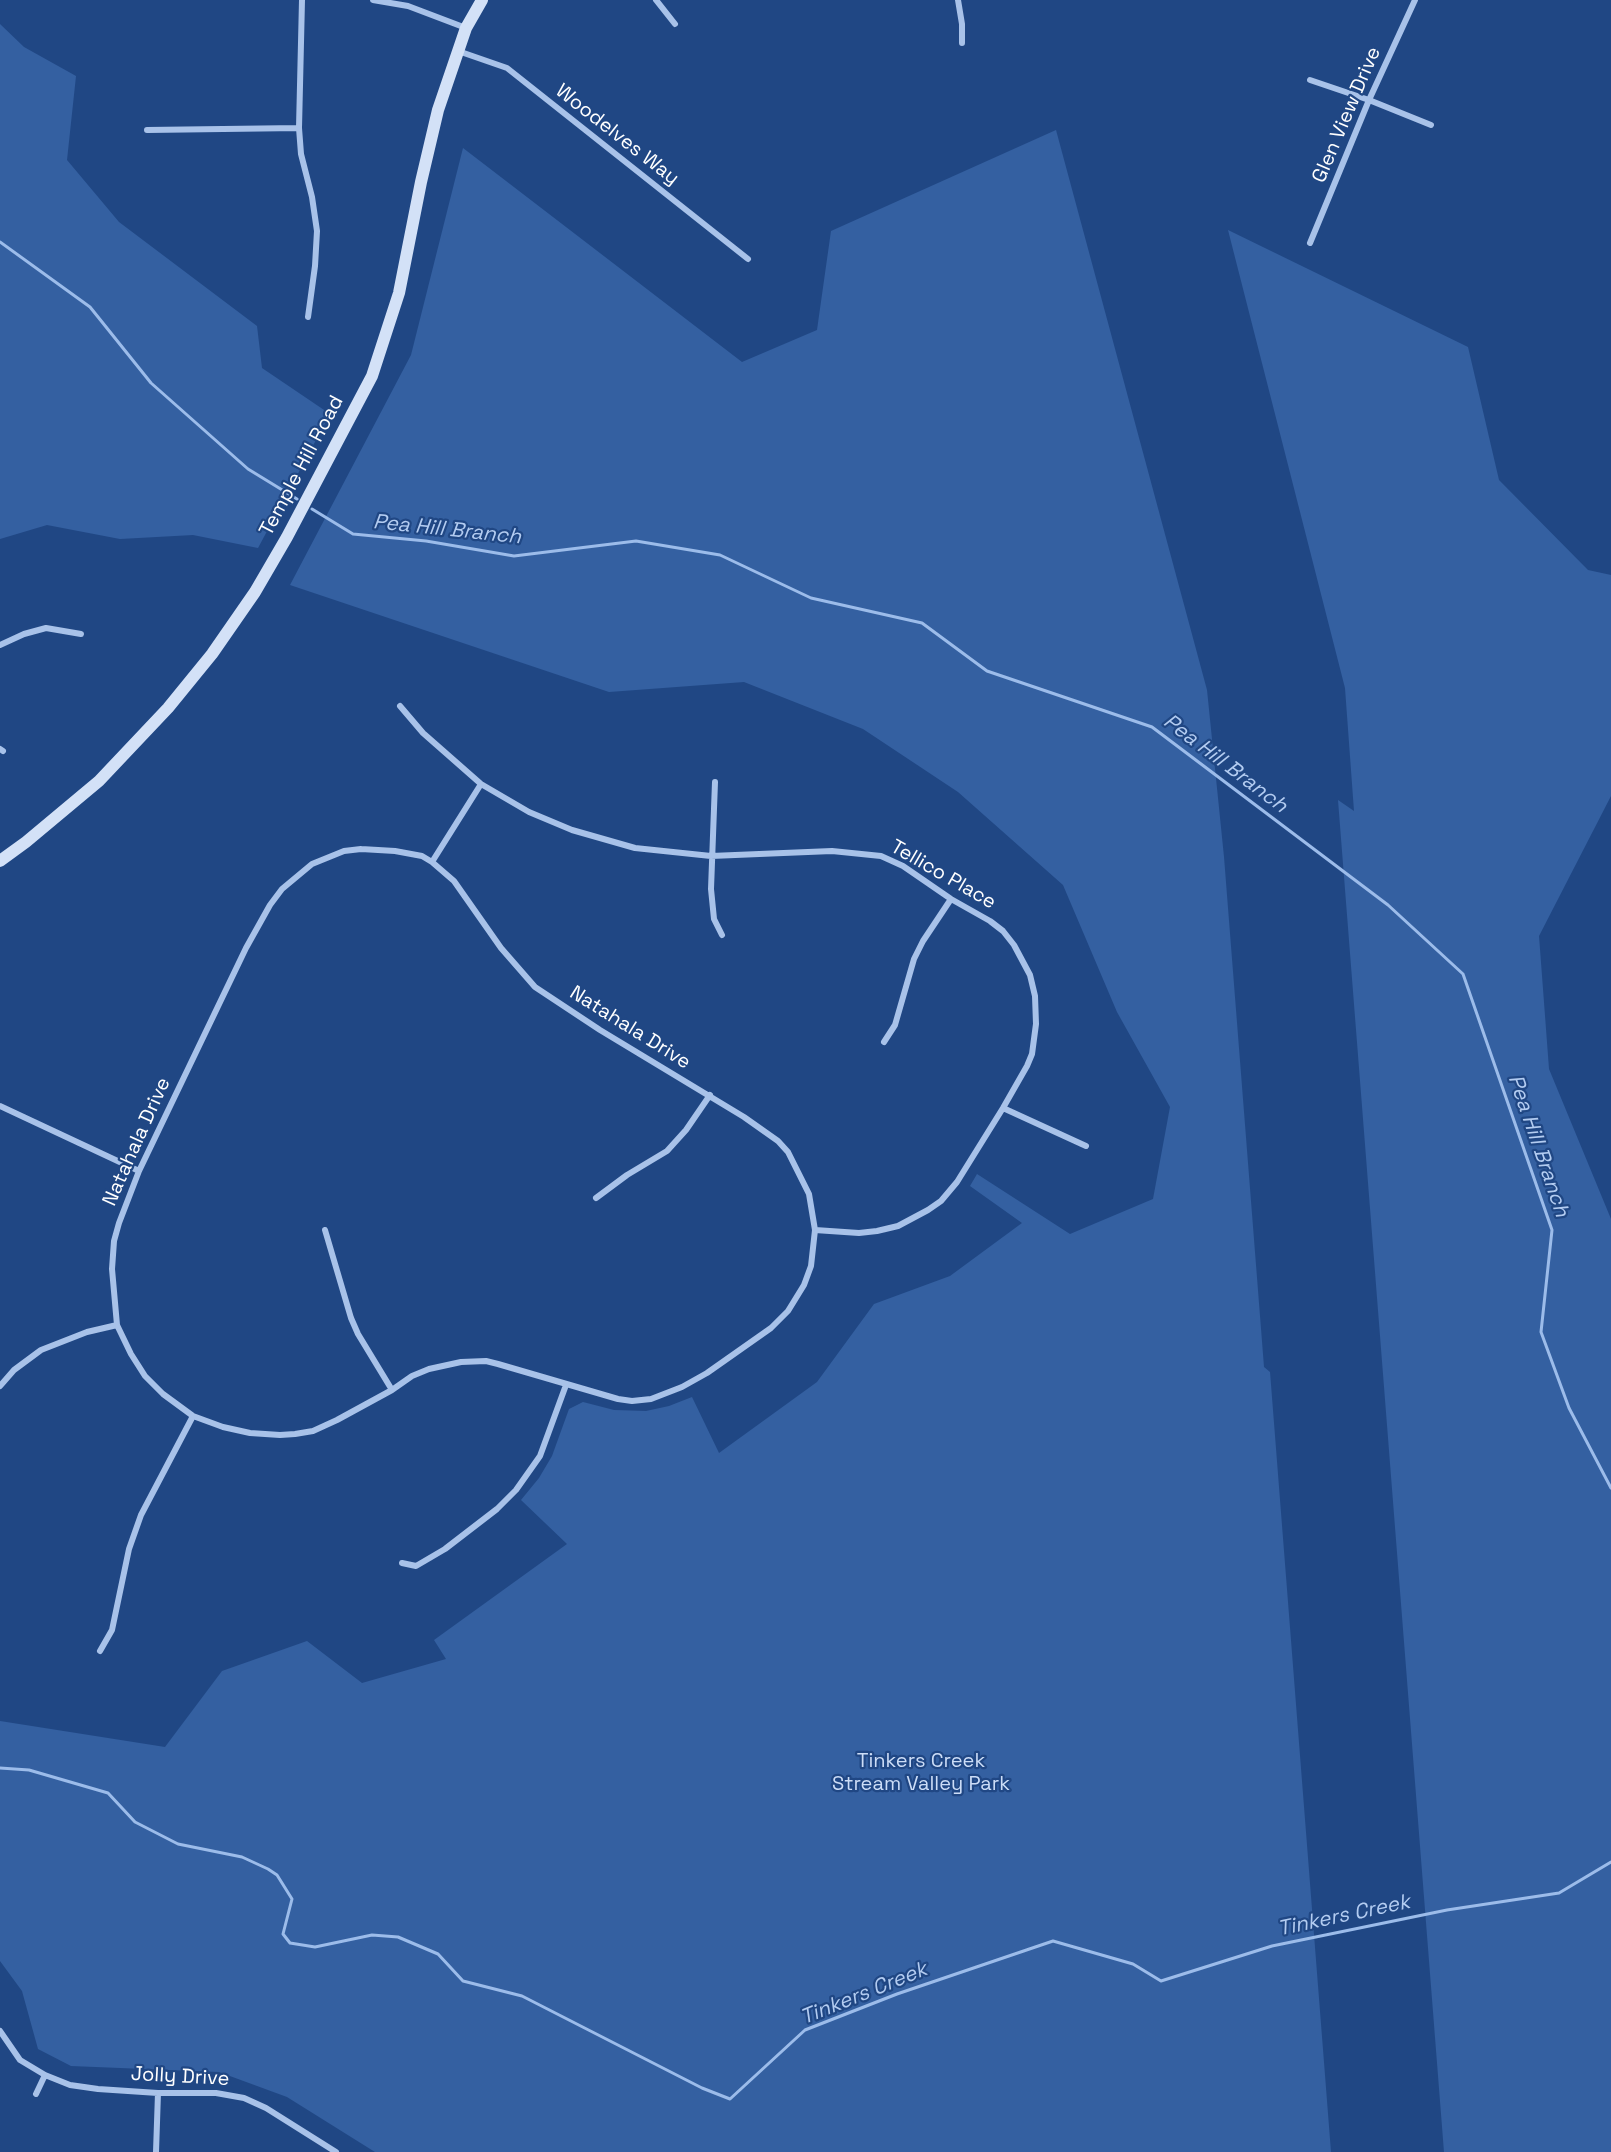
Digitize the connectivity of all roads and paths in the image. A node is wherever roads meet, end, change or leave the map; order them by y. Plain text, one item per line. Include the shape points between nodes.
1 (302, 0) edge
2 (373, 0) edge
3 (482, 0) edge
4 (656, 0) edge
5 (958, 0) edge
6 (1415, 0) edge
7 (675, 24) dead end
8 (466, 28) junction
9 (962, 43) dead end
10 (458, 51) junction
11 (1310, 80) dead end
12 (1369, 100) junction
13 (1431, 125) dead end
14 (299, 128) junction
15 (147, 130) dead end
16 (1310, 243) dead end
17 (748, 259) dead end
18 (308, 317) dead end
19 (81, 634) dead end
20 (0, 645) edge
21 (400, 706) dead end
22 (715, 782) dead end
23 (482, 784) junction
24 (711, 856) junction
25 (0, 861) edge
26 (432, 862) junction
27 (951, 899) junction
28 (722, 935) dead end
29 (884, 1042) dead end
30 (710, 1095) junction
31 (0, 1107) edge
32 (1003, 1108) junction
33 (1086, 1146) dead end
34 (139, 1171) junction
35 (596, 1198) dead end
36 (325, 1230) dead end
37 (815, 1230) junction
38 (117, 1325) junction
39 (566, 1385) junction
40 (0, 1386) edge
41 (392, 1390) junction
42 (193, 1416) junction
43 (402, 1563) dead end
44 (100, 1651) dead end
45 (0, 2031) edge
46 (45, 2074) junction
47 (158, 2093) junction
48 (36, 2094) dead end
49 (325, 2149) edge
50 (156, 2152) edge
51 (336, 2152) edge

1 - 14 street
2 - 8 street via 408,6
3 - 8 main road, Temple Hill Road
4 - 7 street
5 - 9 street
6 - 12 street, Glen View Drive
8 - 10 main road, Temple Hill Road
10 - 17 street, Woodelves Way via 507,68
10 - 25 main road, Temple Hill Road via 438,110 399,293 372,375 287,537 212,654 168,708 99,781
11 - 12 street
12 - 13 street
12 - 16 street, Glen View Drive
14 - 15 street
14 - 18 street via 317,231
19 - 20 street via 46,628
21 - 23 street, Tellico Place via 423,733
22 - 24 street
23 - 24 street, Tellico Place via 539,816 592,837 634,848
23 - 26 street
24 - 27 street, Tellico Place via 832,852 881,856
24 - 28 street via 714,919
26 - 30 street, Natahala Drive via 454,881 501,948 535,987
26 - 34 street, Natahala Drive via 396,851 344,851 312,864 282,889 246,948
27 - 29 street via 914,959 895,1025
27 - 32 street, Tellico Place via 1003,932 1022,959 1034,987 1036,1024 1032,1054
30 - 35 street via 666,1151
30 - 37 street, Natahala Drive via 788,1152 809,1194
31 - 34 street
32 - 33 street
32 - 37 street, Tellico Place via 957,1182 928,1210 898,1226 877,1231
34 - 38 street, Natahala Drive via 114,1241
36 - 41 street via 351,1318
37 - 39 street, Natahala Drive via 811,1266 788,1311 771,1328 707,1373 669,1393 632,1401
38 - 40 street via 41,1350
38 - 42 street, Natahala Drive via 145,1376
39 - 41 street, Natahala Drive via 486,1361 429,1369
39 - 43 street via 540,1456 516,1490 445,1549 416,1566
41 - 42 street, Natahala Drive via 314,1431 295,1434 250,1433
42 - 44 street via 141,1515 129,1549 112,1630
45 - 46 street, Jolly Drive via 20,2060
46 - 47 street, Jolly Drive via 82,2088
46 - 48 street
47 - 49 street, Jolly Drive via 216,2093 244,2098 266,2108
47 - 50 street
49 - 51 street, Jolly Drive

